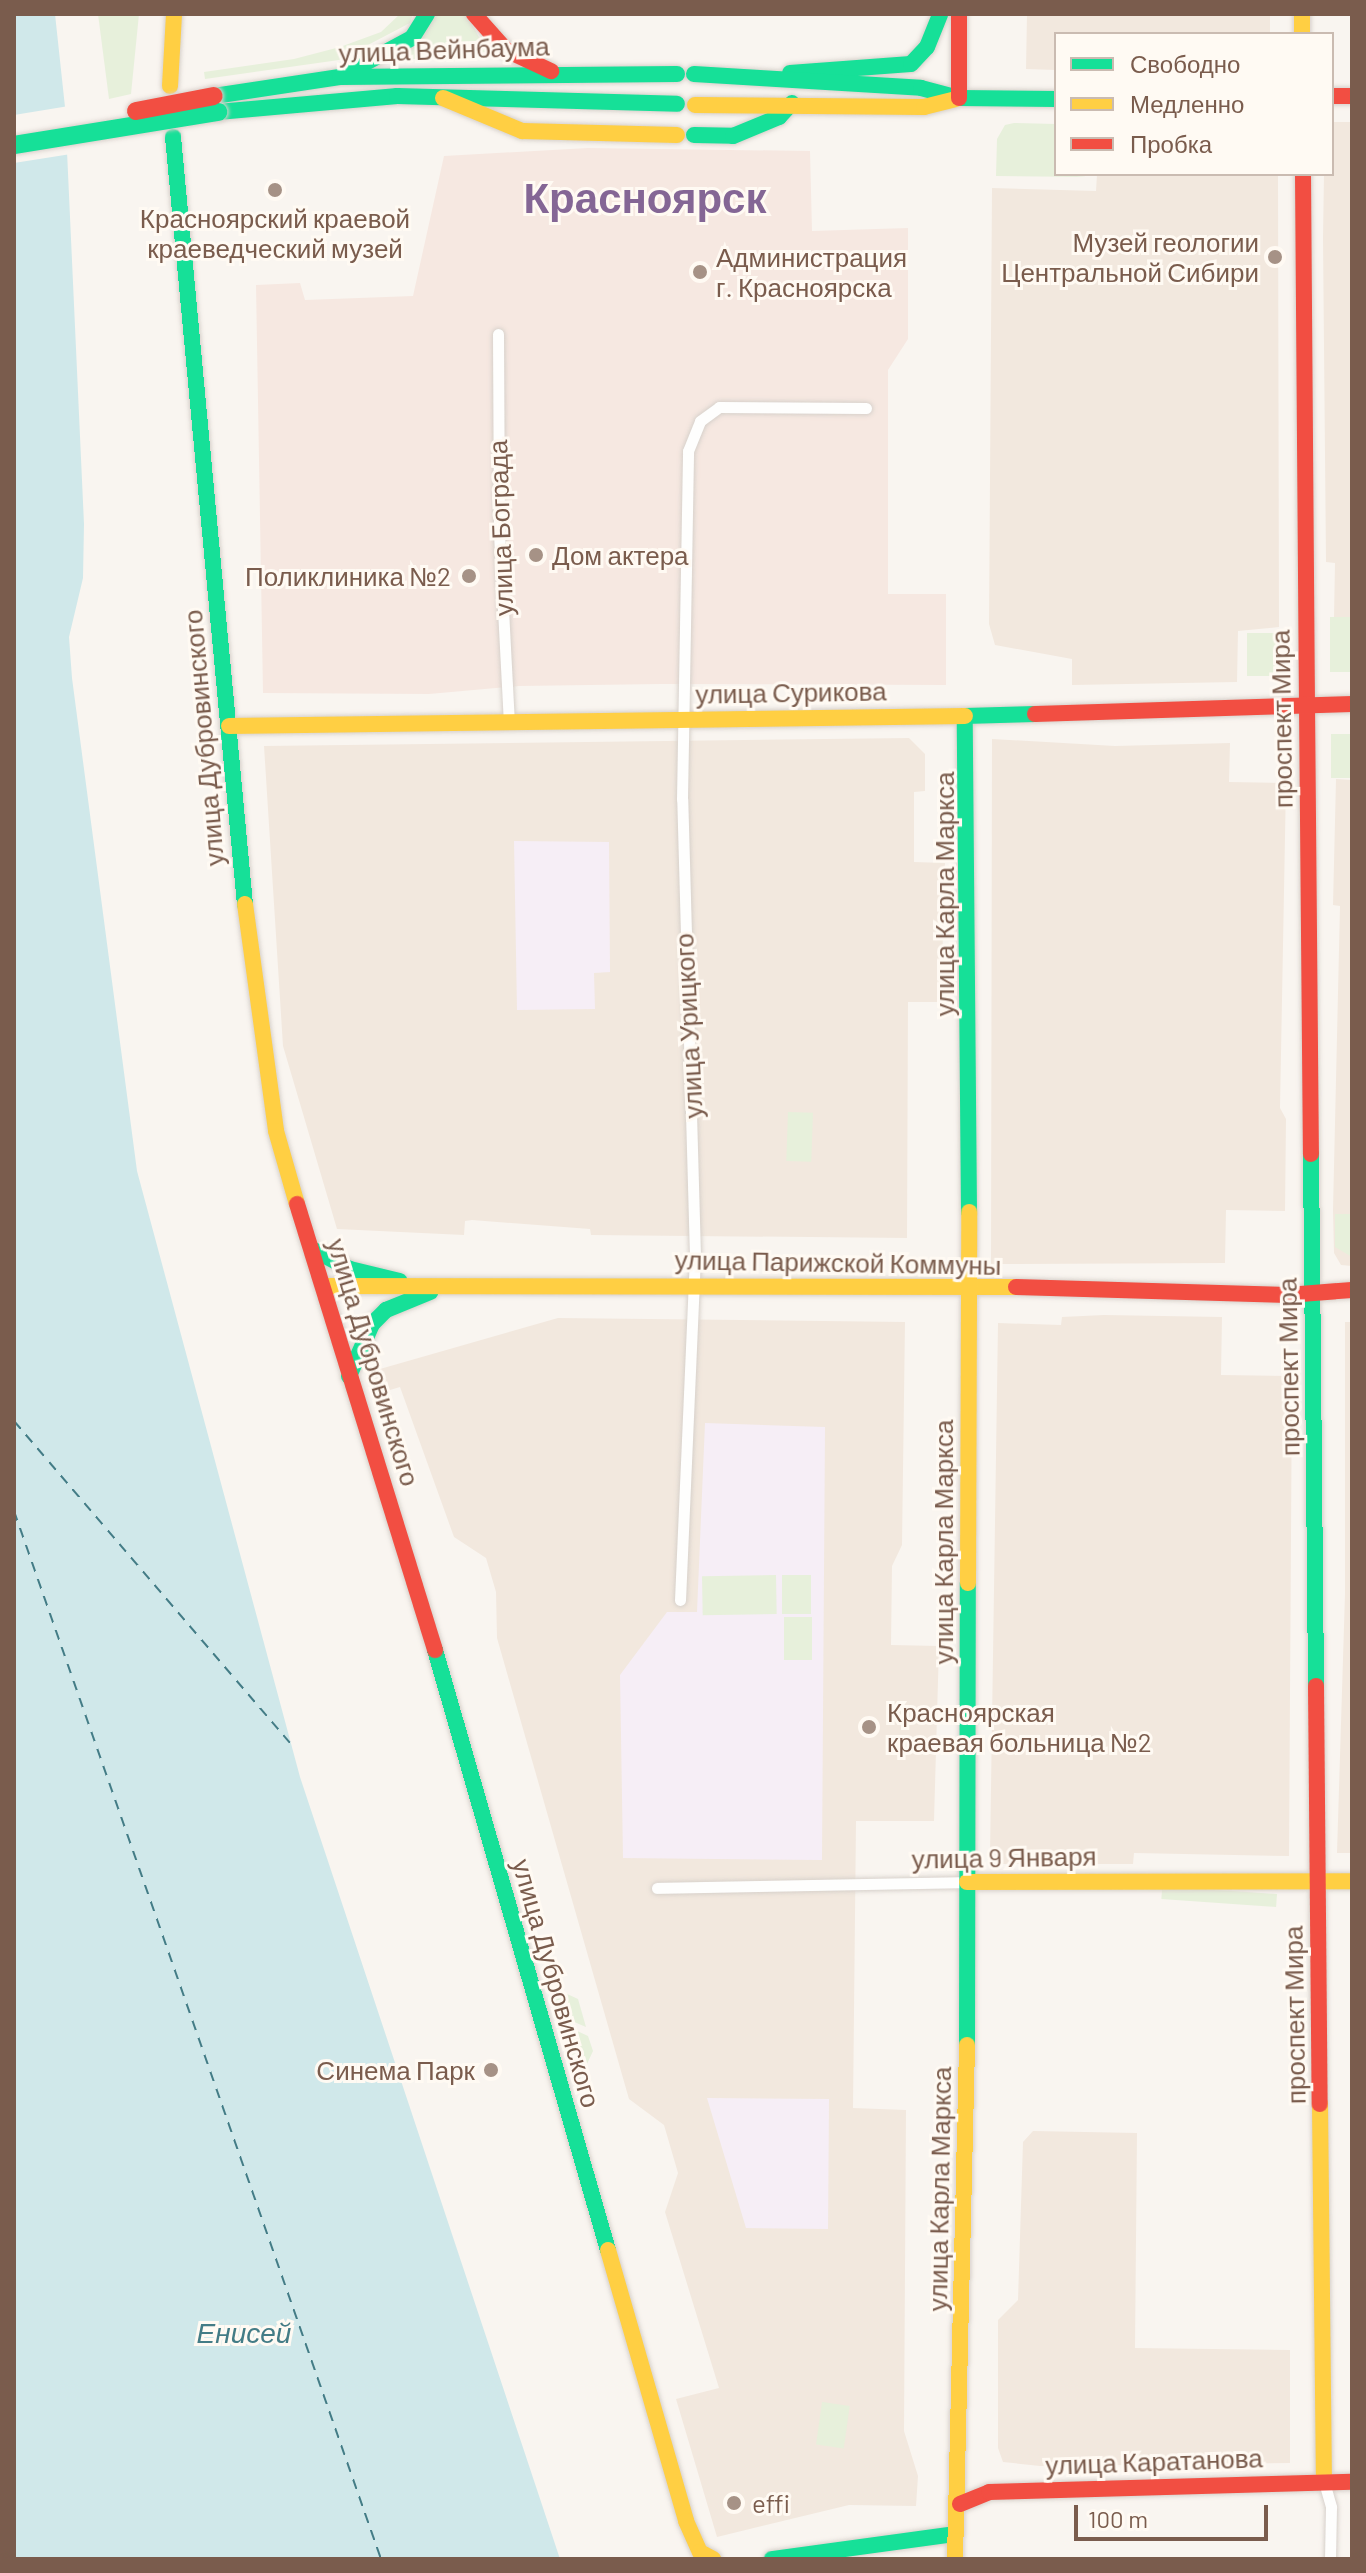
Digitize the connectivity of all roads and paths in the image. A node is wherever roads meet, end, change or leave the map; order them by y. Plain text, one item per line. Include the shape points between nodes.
1 (427, 14) edge
2 (474, 14) edge
3 (940, 14) edge
4 (959, 14) edge
5 (174, 15) edge
6 (551, 71) junction
7 (739, 76) junction
8 (340, 77) junction
9 (170, 86) dead end
10 (443, 98) junction
11 (959, 98) junction
12 (1054, 99) edge
13 (792, 103) junction
14 (216, 104) junction
15 (14, 134) edge
16 (173, 137) dead end
17 (14, 145) edge
18 (1303, 176) edge
19 (498, 334) dead end
20 (866, 408) dead end
21 (1307, 704) junction
22 (1352, 704) edge
23 (965, 716) junction
24 (681, 719) junction
25 (509, 722) junction
26 (229, 726) junction
27 (312, 1249) junction
28 (324, 1286) junction
29 (695, 1287) junction
30 (437, 1288) junction
31 (967, 1288) junction
32 (1352, 1290) edge
33 (1312, 1293) junction
34 (348, 1382) junction
35 (680, 1600) dead end
36 (1319, 1881) junction
37 (1352, 1881) edge
38 (967, 1882) junction
39 (657, 1888) dead end
40 (1324, 2482) junction
41 (1352, 2482) edge
42 (960, 2504) junction
43 (955, 2534) junction
44 (713, 2559) edge
45 (772, 2559) edge
46 (955, 2559) edge
47 (1330, 2559) edge

1 - 8 main road via 412,38
2 - 6 main road via 506,50
3 - 7 main road via 927,47 911,64
4 - 11 main road
5 - 9 main road
6 - 7 main road, улица Вейнбаума
6 - 8 main road, улица Вейнбаума
7 - 11 main road, улица Вейнбаума via 921,88
8 - 14 main road, улица Вейнбаума
10 - 13 main road, улица Вейнбаума
10 - 13 main road via 522,131 733,136 779,117
10 - 14 main road, улица Вейнбаума
11 - 12 main road, улица Вейнбаума
11 - 13 main road, улица Вейнбаума via 924,107
14 - 15 main road, bridge
14 - 17 main road, bridge
16 - 26 main road, улица Дубровинского
18 - 21 main road, проспект Мира
19 - 25 street, улица Бограда via 499,548
20 - 24 street, улица Урицкого via 719,407 700,421 688,451
21 - 22 main road, улица Сурикова
21 - 23 main road, улица Сурикова
21 - 33 main road, проспект Мира
23 - 24 main road, улица Сурикова
23 - 31 main road, улица Карла Маркса
24 - 25 main road, улица Сурикова
24 - 29 street, улица Урицкого
25 - 26 main road, улица Сурикова
26 - 27 main road, улица Дубровинского via 259,1049 276,1131
27 - 28 main road, улица Дубровинского
27 - 30 main road via 350,1269
28 - 30 main road, улица Парижской Коммуны
28 - 34 main road, улица Дубровинского
29 - 30 main road, улица Парижской Коммуны
29 - 31 main road, улица Парижской Коммуны
29 - 35 street, улица Урицкого
30 - 34 main road via 386,1310 372,1324 354,1355
31 - 33 main road, улица Парижской Коммуны
31 - 38 main road, улица Карла Маркса
32 - 33 main road, улица Парижской Коммуны
33 - 36 main road, проспект Мира
34 - 44 main road, улица Дубровинского via 404,1544 686,2521 700,2552
36 - 37 main road, улица 9 Января
36 - 38 main road, улица 9 Января
36 - 40 main road, проспект Мира
38 - 39 street, улица 9 Января
38 - 42 main road, улица Карла Маркса
40 - 41 main road, улица Каратанова
40 - 42 main road, улица Каратанова via 989,2492
40 - 47 street, проспект Мира via 1331,2507
42 - 43 main road, улица Карла Маркса
43 - 45 main road
43 - 46 main road, улица Карла Маркса

